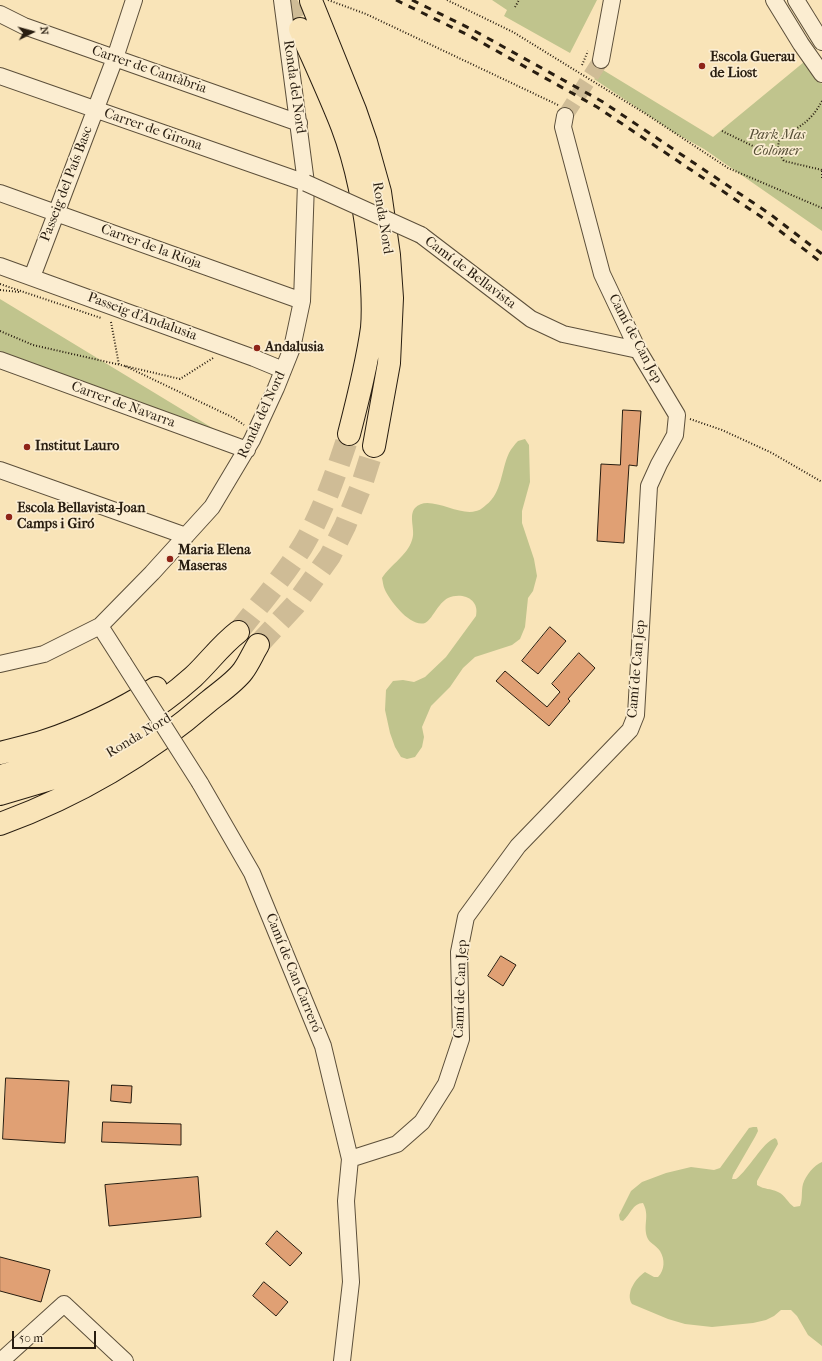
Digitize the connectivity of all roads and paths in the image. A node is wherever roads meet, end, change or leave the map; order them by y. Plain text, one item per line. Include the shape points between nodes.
1 (134, 0) edge
2 (282, 0) edge
3 (320, 0) edge
4 (447, 0) edge
5 (519, 0) edge
6 (612, 0) edge
7 (774, 0) edge
8 (796, 0) edge
9 (515, 7) dead end
10 (0, 14) edge
11 (300, 29) tunnel mouth
12 (822, 42) edge
13 (115, 58) junction
14 (601, 60) tunnel mouth
15 (822, 74) edge
16 (0, 76) edge
17 (822, 100) edge
18 (95, 110) junction
19 (562, 111) joint
20 (299, 123) junction
21 (722, 131) dead end
22 (778, 153) junction
23 (822, 170) edge
24 (822, 178) edge
25 (306, 183) junction
26 (0, 193) edge
27 (822, 208) edge
28 (57, 213) junction
29 (0, 266) edge
30 (32, 278) junction
31 (0, 284) edge
32 (0, 290) edge
33 (22, 292) junction
34 (302, 302) junction
35 (104, 319) dead end
36 (112, 322) dead end
37 (0, 331) edge
38 (638, 350) junction
39 (205, 356) dead end
40 (0, 360) edge
41 (119, 365) junction
42 (125, 366) junction
43 (283, 370) junction
44 (678, 415) junction
45 (245, 426) dead end
46 (349, 434) tunnel mouth
47 (374, 446) tunnel mouth
48 (247, 450) junction
49 (0, 470) edge
50 (822, 482) edge
51 (186, 536) junction
52 (100, 626) junction
53 (0, 664) edge
54 (0, 753) edge
55 (0, 776) edge
56 (0, 794) edge
57 (0, 824) edge
58 (350, 1159) junction
59 (1, 1361) edge
60 (125, 1361) edge
61 (342, 1361) edge

1 - 13 street, Passeig del País Basc
2 - 20 street, Ronda del Nord
3 - 19 path via 366,14 554,102
3 - 47 highway, Ronda Nord via 380,192 389,255 392,298 389,363
4 - 27 path via 513,32 728,168
5 - 9 path
6 - 14 street
7 - 15 street
8 - 12 street
10 - 13 street, Carrer de Cantàbria via 24,26
11 - 46 highway, Ronda Nord via 342,127 362,195 368,236 372,280 372,327 363,382
13 - 18 street, Passeig del País Basc
13 - 20 street, Carrer de Cantàbria
16 - 18 street, Carrer de Girona
17 - 22 path via 814,114 798,129 780,137
18 - 25 street, Carrer de Girona
18 - 28 street, Passeig del País Basc
19 - 38 street, Camí de Can Jep via 563,127 602,274
20 - 25 street, Ronda del Nord
21 - 22 path via 761,150
22 - 23 path via 784,161
23 - 24 path
25 - 34 street, Ronda del Nord
25 - 38 street, Camí de Bellavista, bridge via 421,235 531,319 563,334
26 - 28 street, Carrer de la Rioja
28 - 30 street, Passeig del País Basc
28 - 34 street, Carrer de la Rioja
29 - 30 street, Passeig d'Andalusia
30 - 43 street, Passeig d'Andalusia
31 - 33 path
32 - 33 path
33 - 35 path
34 - 43 street, Ronda del Nord via 292,348
36 - 41 path
37 - 41 path via 33,345
38 - 44 street, Camí de Can Jep
39 - 42 path via 212,358 180,379
40 - 48 street, Carrer de Navarra
41 - 42 path
42 - 45 path via 234,418
43 - 48 street, Ronda del Nord
44 - 50 path via 722,430 772,452
44 - 58 street, Camí de Can Jep via 675,435 649,486 636,715 630,730 518,846 466,917 459,952 461,1039 446,1084 422,1122 397,1144
48 - 51 street, Ronda del Nord via 212,507
49 - 51 street
51 - 52 street, Ronda del Nord
52 - 53 street, Ronda del Nord via 44,654
52 - 58 street, Camí de Can Carreró, bridge via 200,783 252,873 324,1046
54 - 55 highway, Ronda Nord via 88,725 132,703 234,635 164,700 119,729 85,746
56 - 57 highway, Ronda Nord via 94,763 139,738 172,717 258,645 243,672 162,740 83,789
58 - 61 street, Camí de Can Carreró via 346,1201 351,1282
59 - 60 street via 64,1304

